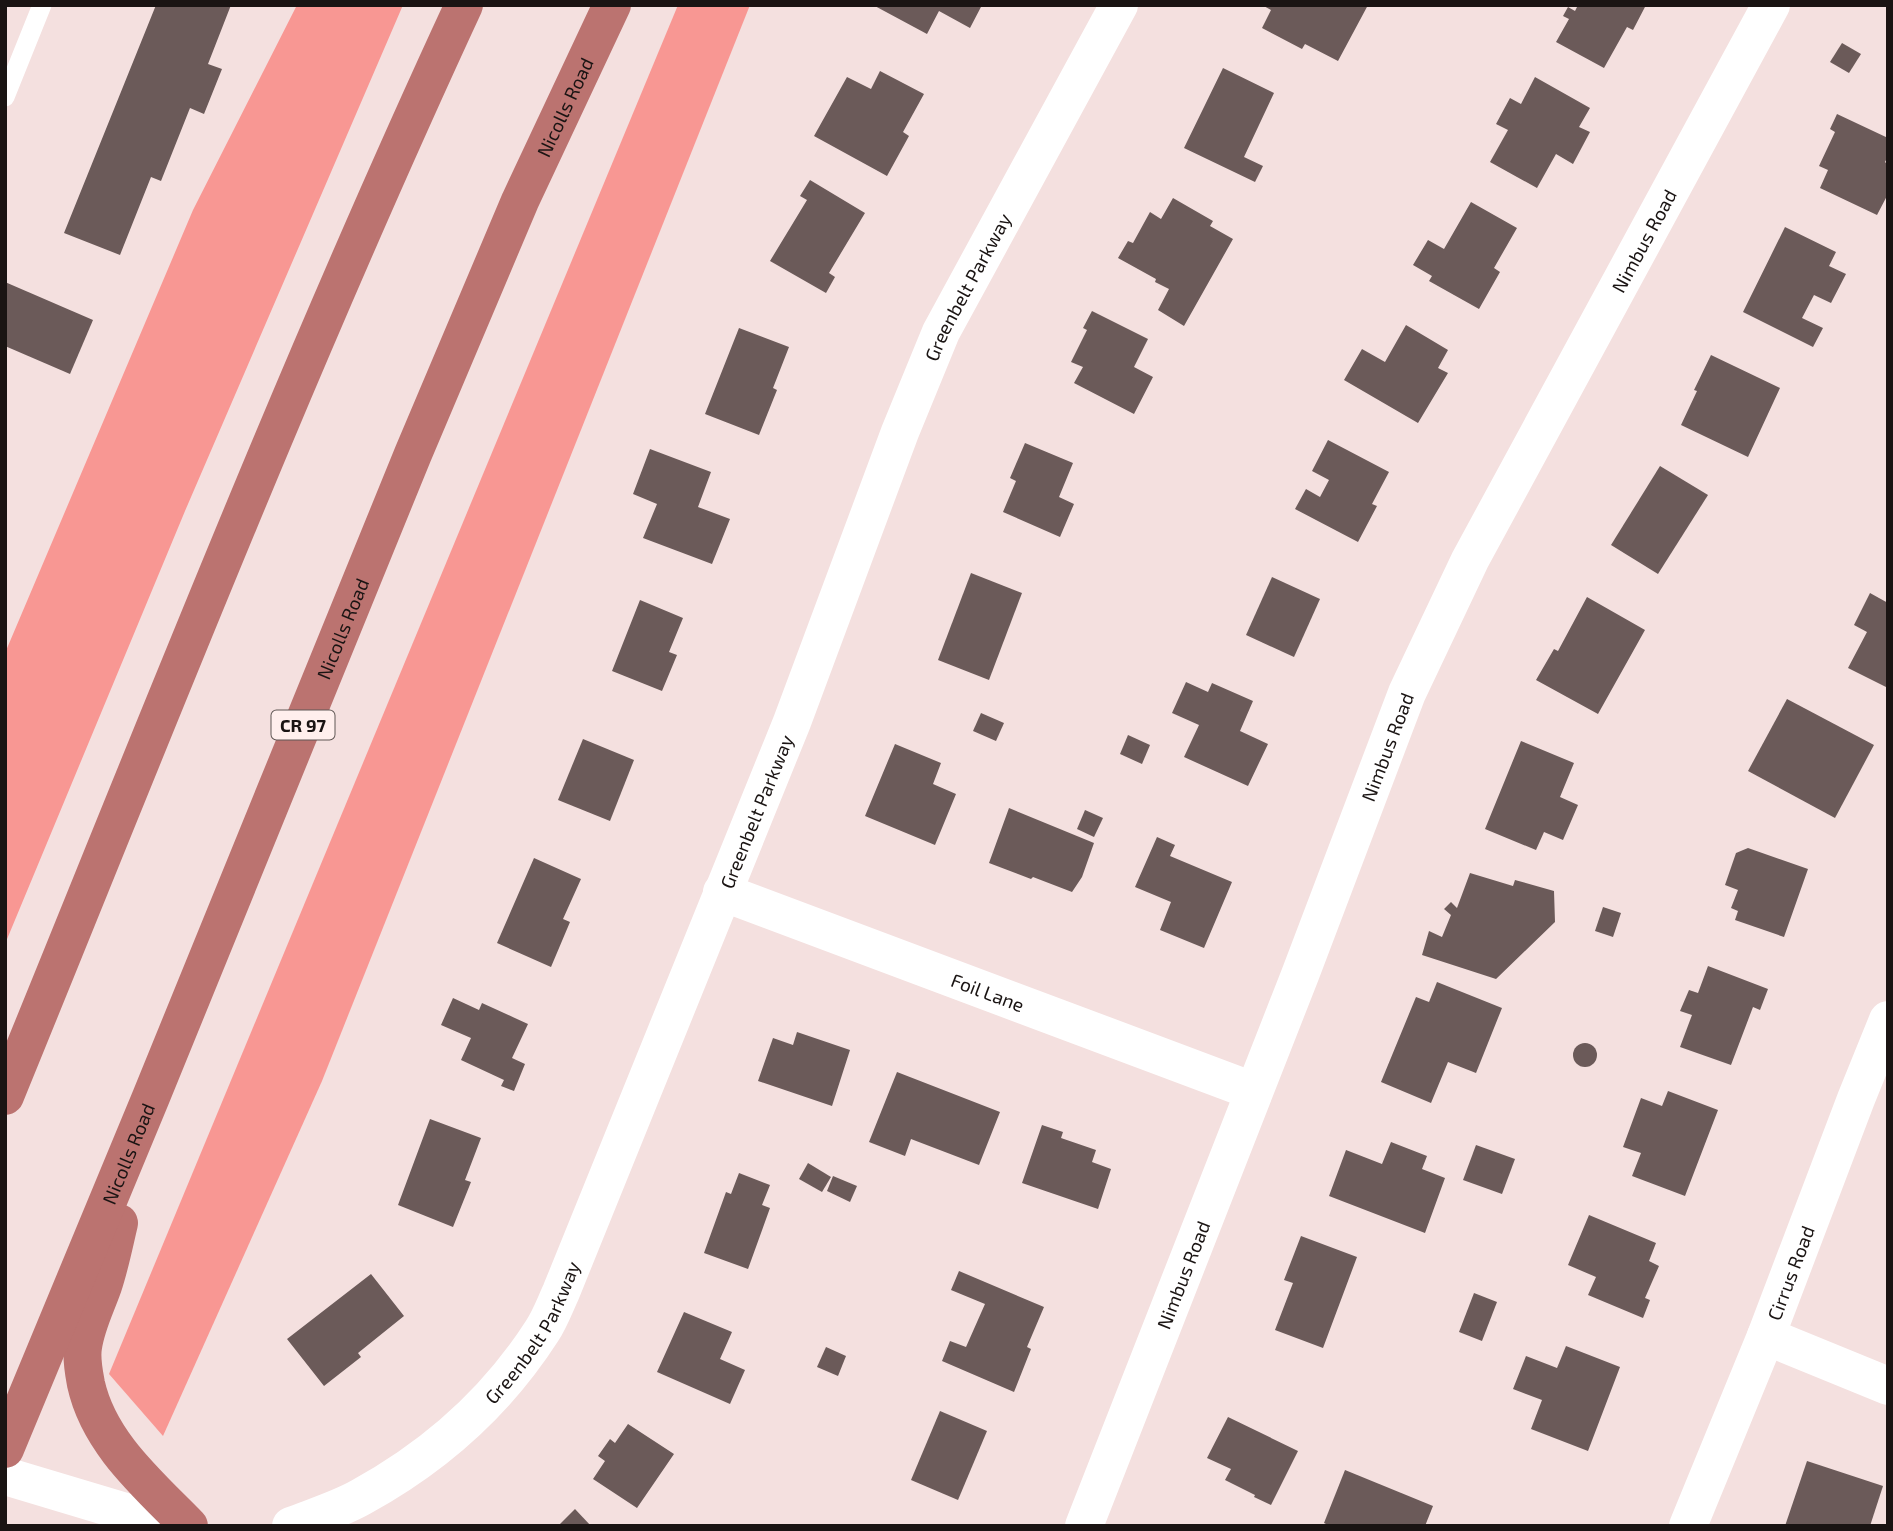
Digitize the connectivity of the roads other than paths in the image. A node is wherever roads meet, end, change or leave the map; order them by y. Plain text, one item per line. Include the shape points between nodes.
1 (41, 5) edge
2 (464, 5) edge
3 (612, 5) edge
4 (1119, 5) edge
5 (1771, 5) edge
6 (5, 97) edge
7 (722, 892) junction
8 (1888, 1020) edge
9 (7, 1089) edge
10 (1253, 1091) junction
11 (151, 1097) junction
12 (1766, 1336) junction
13 (1888, 1385) edge
14 (5, 1450) edge
15 (5, 1476) edge
16 (172, 1526) edge
17 (189, 1526) edge
18 (291, 1526) edge
19 (1084, 1526) edge
20 (1688, 1526) edge

1 - 6 lane
2 - 9 highway via 292,397
3 - 11 highway, Nicolls Road / CR 97 via 520,201 413,454
4 - 7 street, Greenbelt Parkway via 941,332
5 - 10 street, Nimbus Road via 1470,560 1407,693
7 - 10 street, Foil Lane
7 - 18 street, Greenbelt Parkway via 544,1329 486,1402 422,1459 359,1499
8 - 12 street, Cirrus Road
10 - 19 street, Nimbus Road
11 - 14 highway, Nicolls Road / CR 97
11 - 17 highway via 104,1285 82,1349 84,1374 97,1417 112,1444
12 - 13 street
12 - 20 street, Cirrus Road
15 - 16 street

